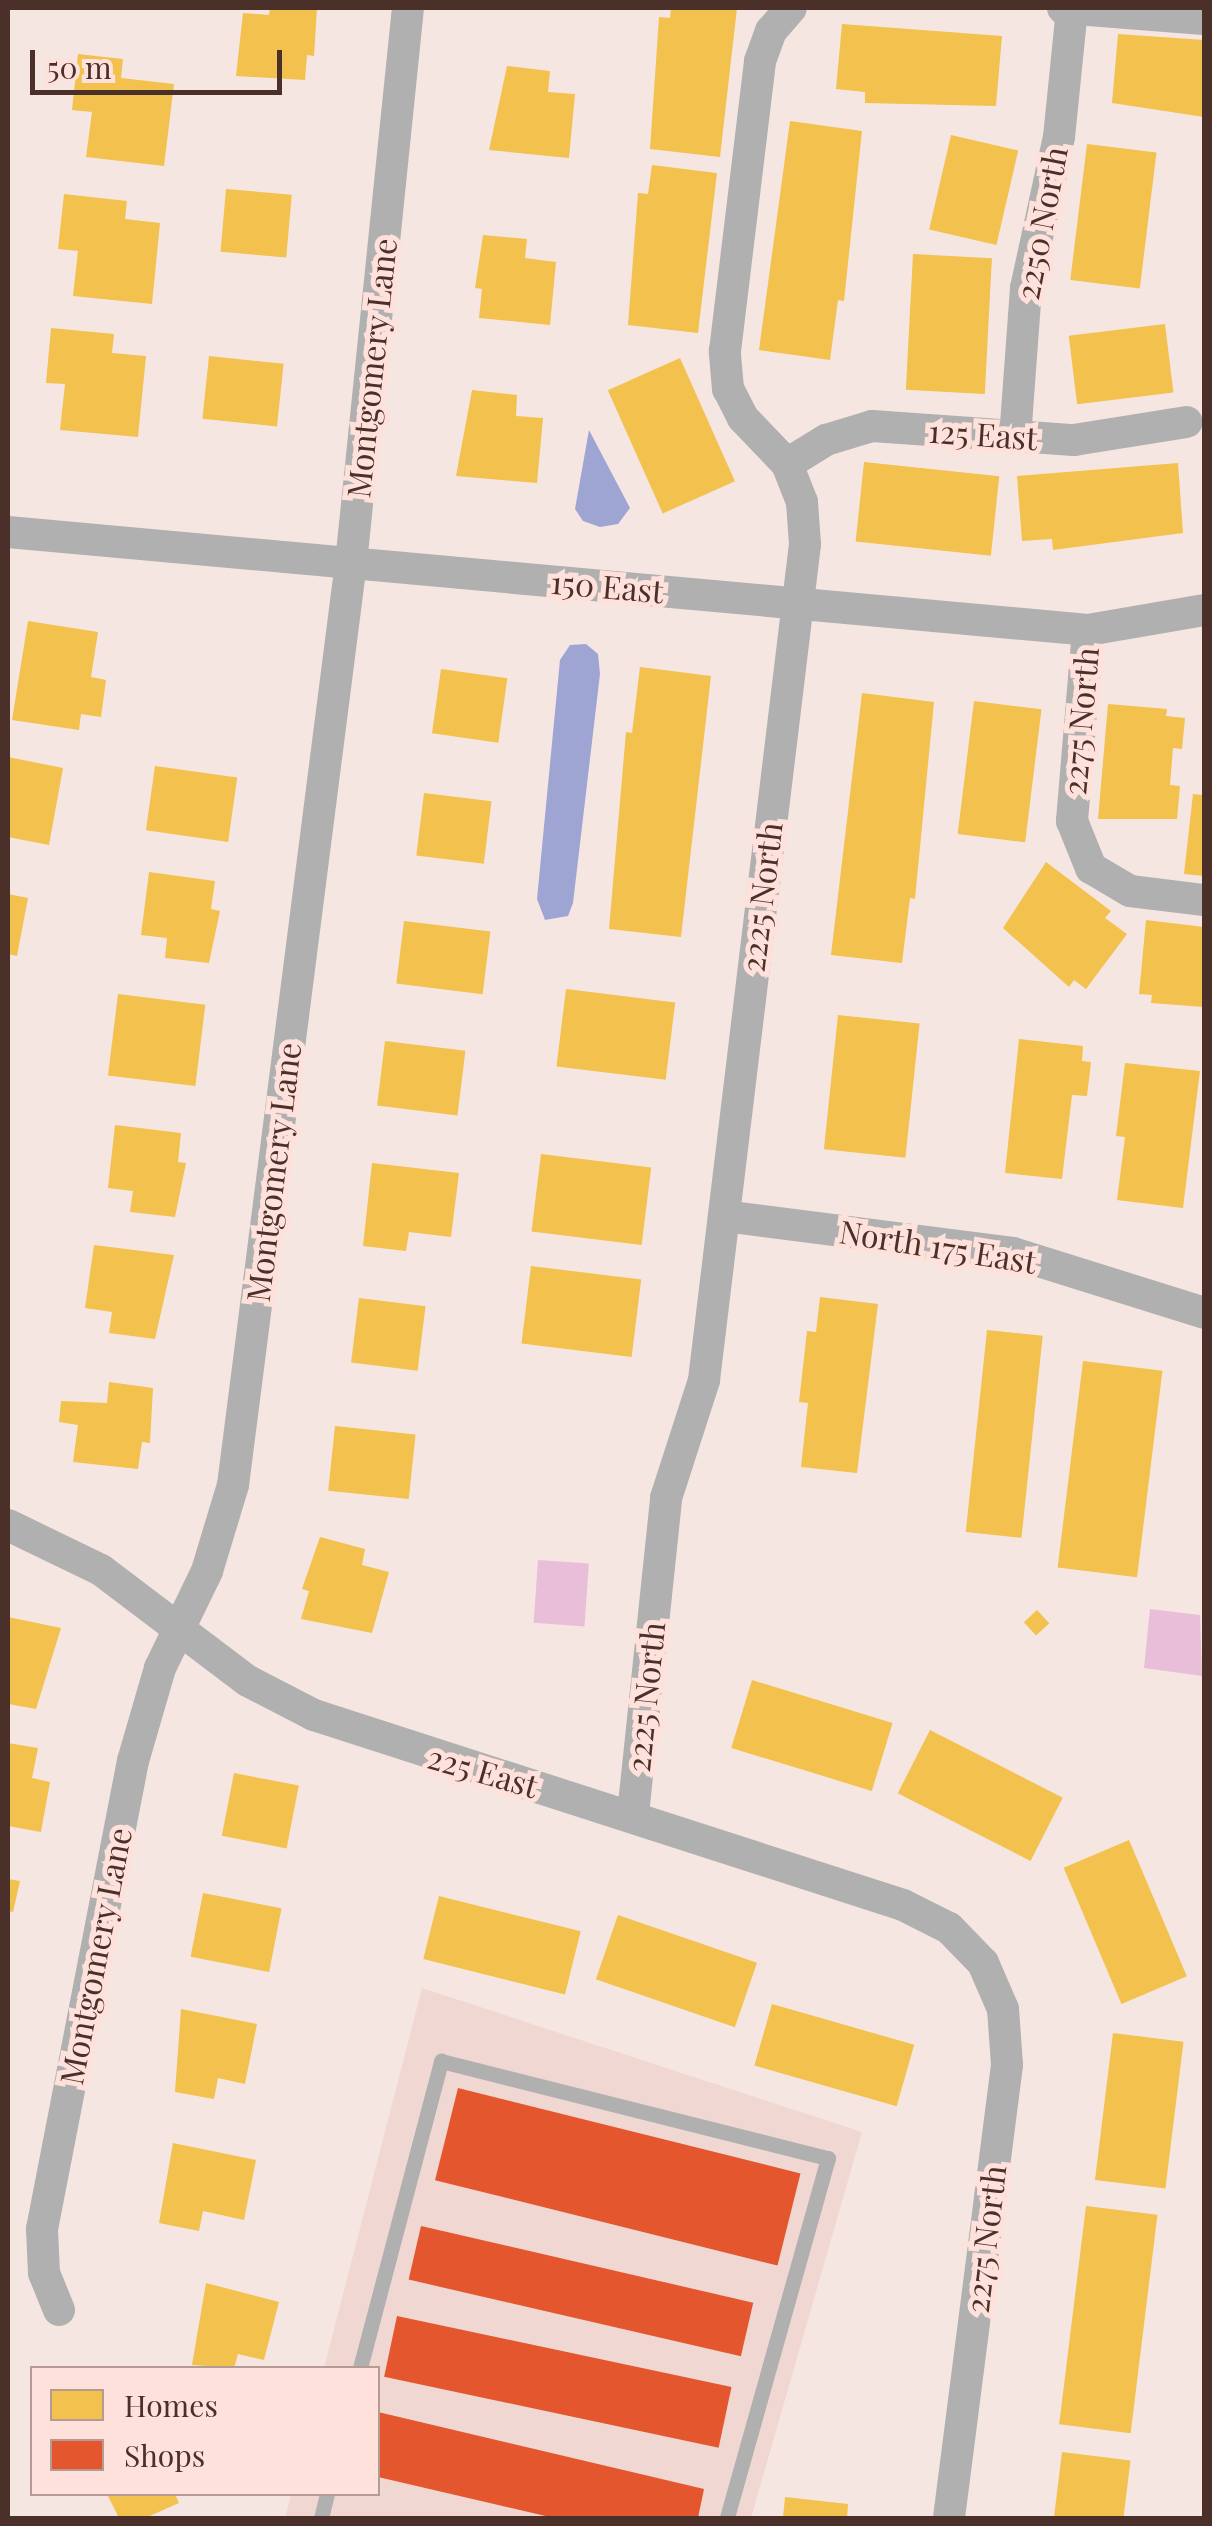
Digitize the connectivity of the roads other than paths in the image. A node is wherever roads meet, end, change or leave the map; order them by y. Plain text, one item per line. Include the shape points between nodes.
1 (408, 8) edge
2 (791, 8) edge
3 (1063, 8) edge
4 (1072, 8) edge
5 (1204, 19) edge
6 (1187, 422) dead end
7 (1015, 438) junction
8 (787, 464) junction
9 (8, 532) edge
10 (351, 563) junction
11 (797, 603) junction
12 (1204, 610) edge
13 (1088, 630) junction
14 (1204, 900) edge
15 (724, 1216) junction
16 (1204, 1313) edge
17 (8, 1525) edge
18 (178, 1628) junction
19 (632, 1814) junction
20 (984, 1963) joint
21 (59, 2310) dead end
22 (361, 2366) edge
23 (728, 2518) edge
24 (949, 2518) edge

1 - 10 street, Montgomery Lane
2 - 8 street, 2225 North via 771,31 760,60 725,351 728,389 743,418
3 - 4 street
4 - 5 street
4 - 7 street, 2250 North via 1059,137 1026,288
6 - 7 street, 125 East via 1134,435
7 - 8 street, 125 East via 872,426 826,440
8 - 11 street, 2225 North via 802,502
9 - 10 street, 150 East
10 - 11 street, 150 East
10 - 18 street, Montgomery Lane via 233,1485 207,1571
11 - 13 street, 150 East
11 - 15 street, 2225 North
12 - 13 street, 150 East
13 - 14 street, 2275 North via 1072,821 1090,868 1130,891
15 - 16 street, North 175 East via 1013,1253
15 - 19 street, 2225 North via 702,1391 666,1498
17 - 18 street, 225 East via 101,1570
18 - 19 street, 225 East via 248,1681 314,1716
18 - 21 street, Montgomery Lane via 133,1761 42,2229 44,2273
19 - 20 street, 225 East via 903,1906 949,1928
20 - 24 street, 2275 North via 1003,2009 1007,2065
22 - 23 lane via 441,2061 828,2158

